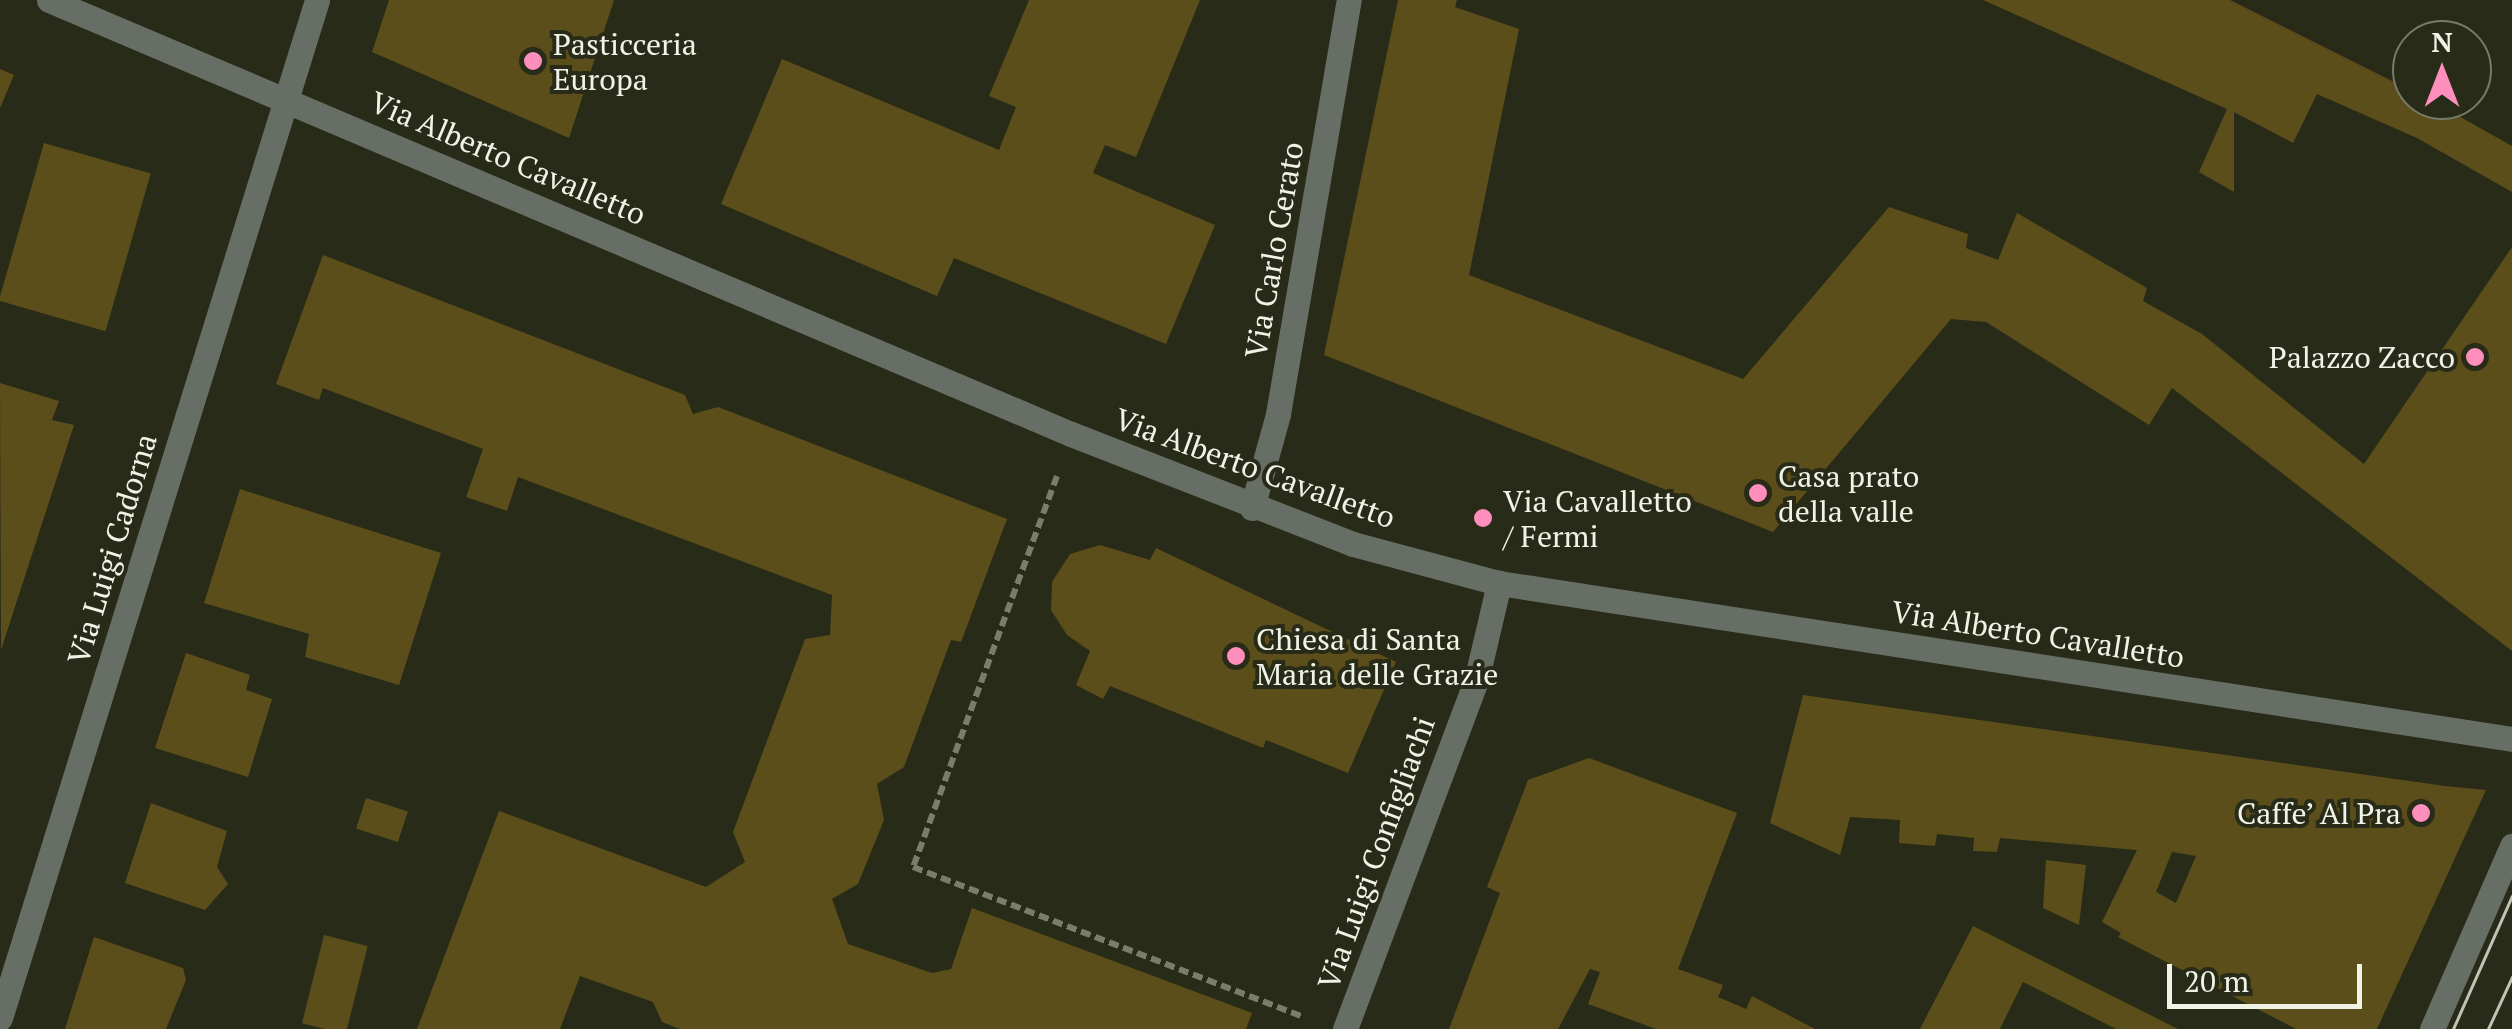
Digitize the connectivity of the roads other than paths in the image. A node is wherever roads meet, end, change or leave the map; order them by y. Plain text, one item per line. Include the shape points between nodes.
1 (49, 0) edge
2 (317, 0) edge
3 (1349, 0) edge
4 (286, 99) junction
5 (1252, 508) junction
6 (1499, 583) junction
7 (2512, 739) edge
8 (2512, 846) edge
9 (0, 1018) edge
10 (1332, 1026) edge
11 (2432, 1029) edge

1 - 4 street, Via Alberto Cavalletto
2 - 4 street, Via Luigi Cadorna
3 - 5 street, Via Carlo Cerato via 1278,414
4 - 5 street, Via Alberto Cavalletto
4 - 9 street, Via Luigi Cadorna
5 - 6 street, Via Alberto Cavalletto
6 - 7 street, Via Alberto Cavalletto
6 - 10 street, Via Luigi Configliachi via 1476,677
8 - 11 street

